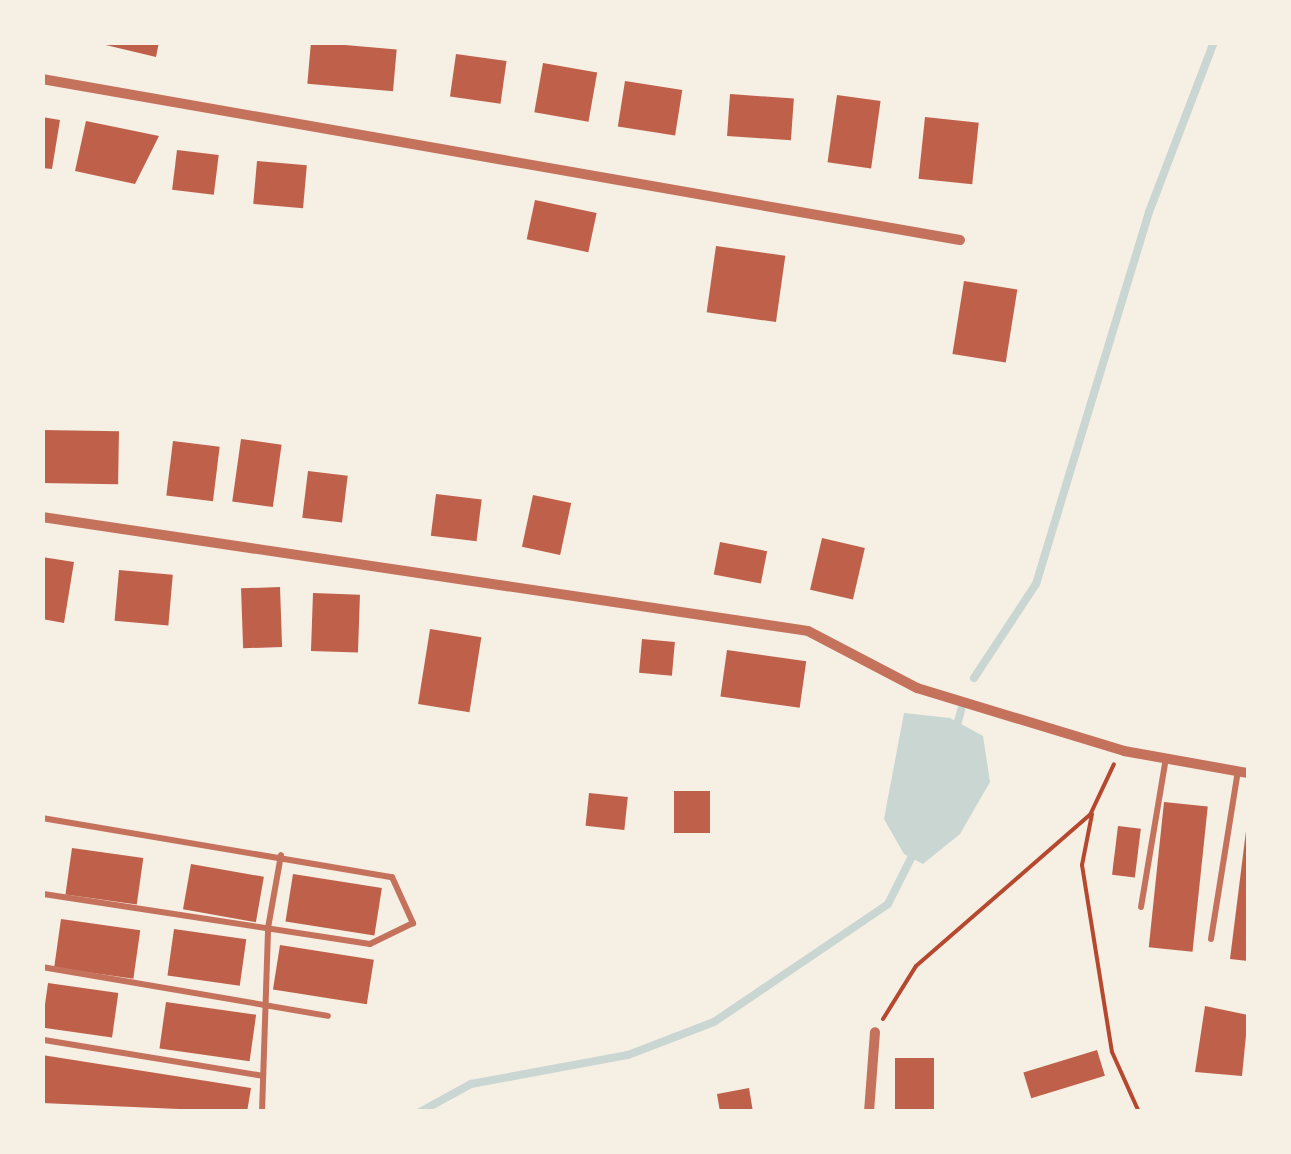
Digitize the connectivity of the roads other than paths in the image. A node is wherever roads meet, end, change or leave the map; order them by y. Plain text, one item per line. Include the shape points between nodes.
1 (42, 79) edge
2 (960, 240) dead end
3 (42, 516) edge
4 (1166, 758) junction
5 (1243, 772) edge
6 (42, 818) edge
7 (281, 854) junction
8 (42, 894) edge
9 (1140, 906) dead end
10 (268, 928) junction
11 (1211, 939) dead end
12 (42, 967) edge
13 (264, 998) junction
14 (328, 1016) dead end
15 (875, 1032) road end
16 (44, 1040) edge
17 (262, 1076) junction
18 (262, 1112) edge
19 (869, 1112) edge

1 - 2 street
3 - 4 street via 808,631 917,688
4 - 5 street
4 - 9 lane
5 - 11 lane
6 - 7 lane
7 - 10 lane
7 - 10 lane via 392,877 413,923 370,944
8 - 10 lane
10 - 13 lane
12 - 13 lane
13 - 14 lane
13 - 17 lane
15 - 19 street
16 - 17 lane
17 - 18 lane

